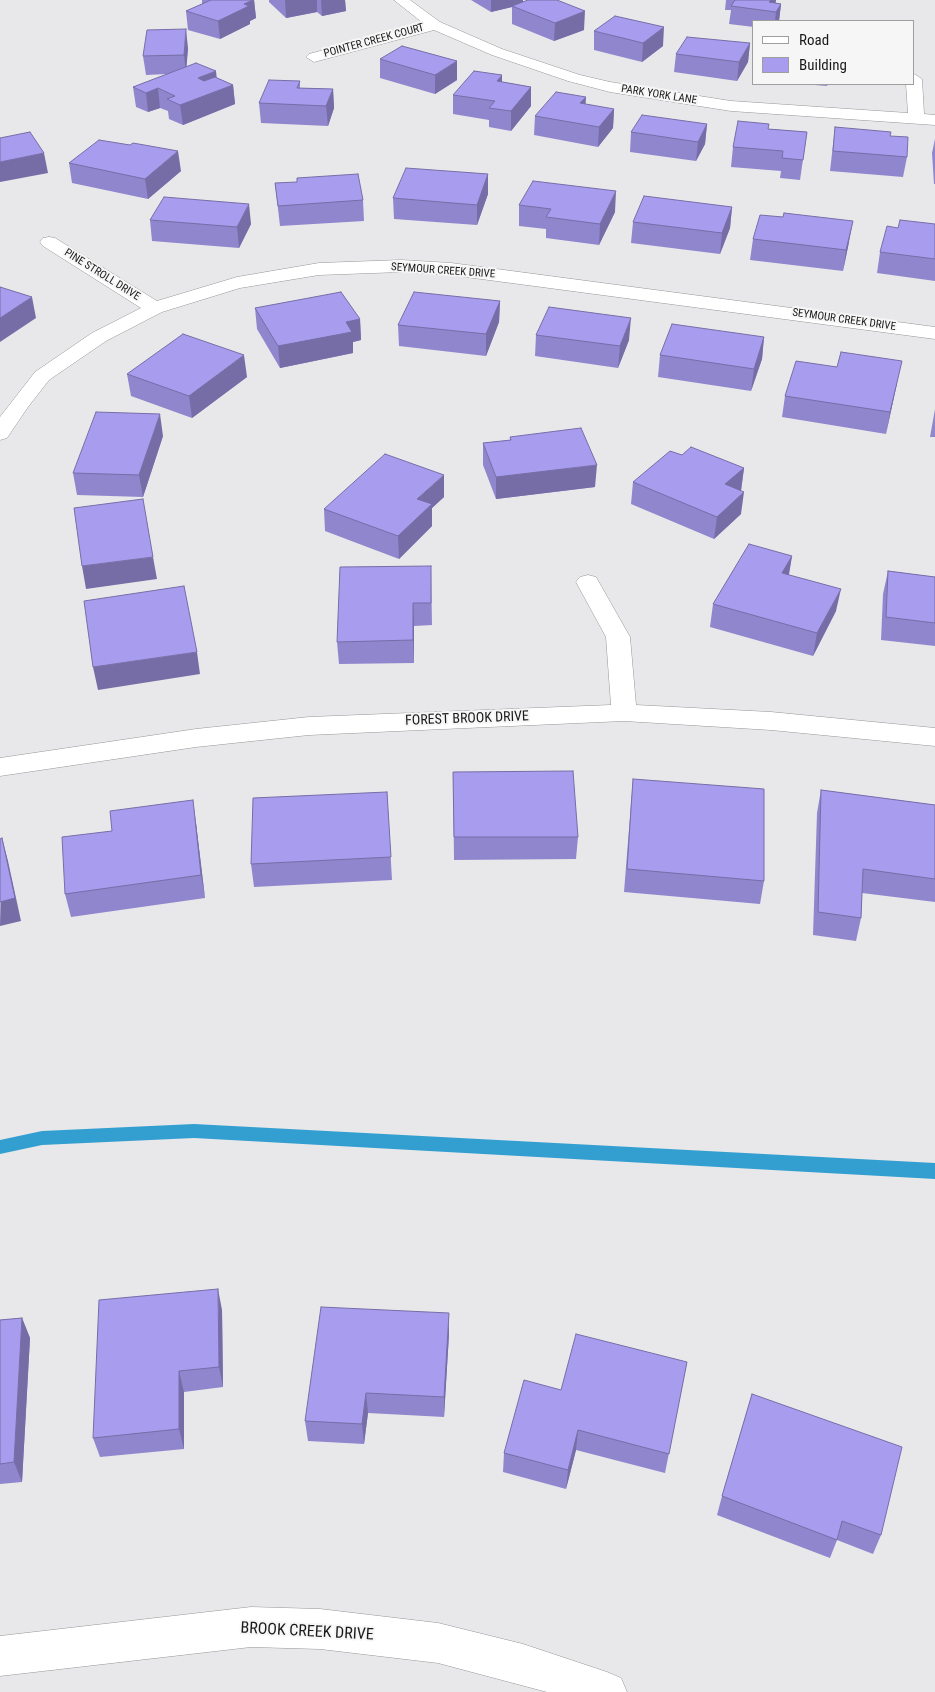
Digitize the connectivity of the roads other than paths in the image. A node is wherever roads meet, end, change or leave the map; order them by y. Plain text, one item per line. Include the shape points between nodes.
1 (401, 0) edge
2 (435, 25) junction
3 (314, 57) dead end
4 (914, 85) edge
5 (916, 119) junction
6 (935, 120) edge
7 (49, 242) dead end
8 (155, 308) junction
9 (935, 333) edge
10 (0, 434) edge
11 (588, 582) dead end
12 (624, 713) junction
13 (935, 737) edge
14 (1, 761) edge
15 (0, 1656) edge
16 (607, 1692) edge

1 - 2 street, PARK YORK LANE
2 - 3 street, POINTER CREEK COURT
2 - 5 street, PARK YORK LANE via 537,67 610,87 731,106
4 - 5 street
5 - 6 street, PARK YORK LANE
7 - 8 street, PINE STROLL DRIVE
8 - 9 street, SEYMOUR CREEK DRIVE via 275,275 318,269 401,266 531,278
8 - 10 street, SEYMOUR CREEK DRIVE via 99,337 42,376
11 - 12 street via 618,637
12 - 13 street, FOREST BROOK DRIVE via 771,721
12 - 14 street, FOREST BROOK DRIVE via 309,726
15 - 16 street, BROOK CREEK DRIVE via 251,1627 320,1629 438,1643 523,1664

